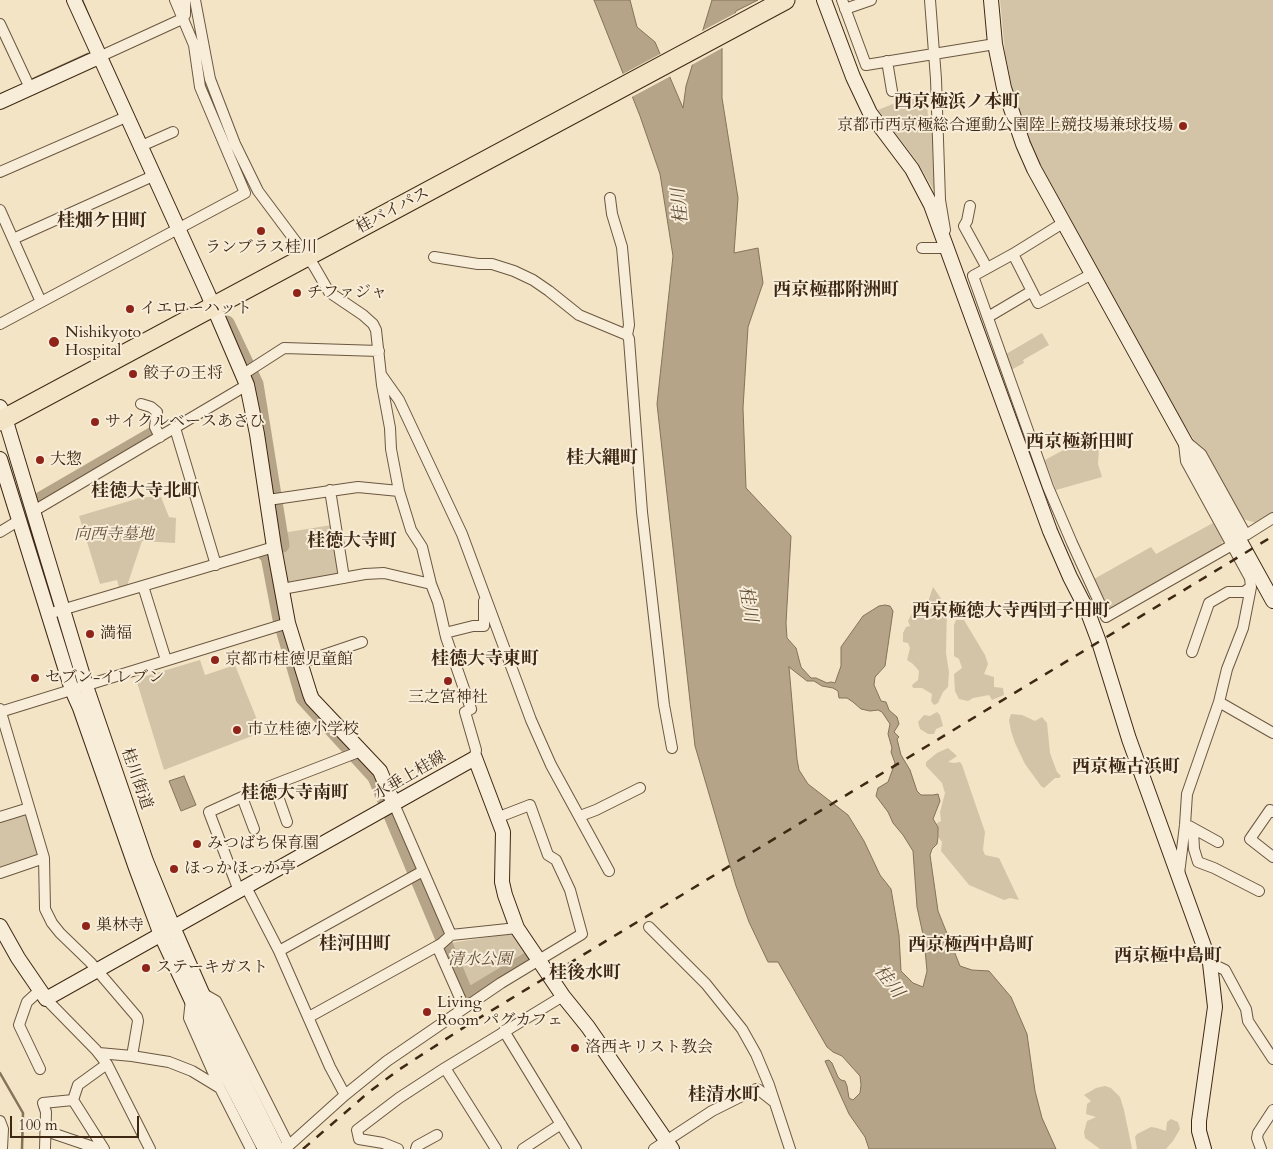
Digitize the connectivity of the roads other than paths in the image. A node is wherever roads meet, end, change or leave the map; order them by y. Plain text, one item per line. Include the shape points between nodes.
1 (74, 0) edge
2 (175, 0) edge
3 (185, 0) edge
4 (195, 0) edge
5 (785, 0) edge
6 (824, 0) edge
7 (871, 0) edge
8 (930, 0) edge
9 (991, 0) edge
10 (844, 4) edge
11 (182, 19) junction
12 (0, 24) edge
13 (995, 44) junction
14 (933, 53) junction
15 (99, 57) junction
16 (887, 61) junction
17 (30, 88) junction
18 (892, 91) dead end
19 (0, 102) edge
20 (126, 117) junction
21 (173, 132) dead end
22 (144, 144) junction
23 (0, 172) edge
24 (153, 176) junction
25 (610, 198) dead end
26 (970, 206) dead end
27 (0, 210) edge
28 (1063, 223) junction
29 (178, 230) junction
30 (13, 240) junction
31 (922, 248) dead end
32 (947, 248) junction
33 (1013, 254) junction
34 (307, 256) junction
35 (434, 257) dead end
36 (987, 268) junction
37 (1092, 274) junction
38 (1032, 291) junction
39 (41, 302) junction
40 (213, 306) junction
41 (988, 317) junction
42 (0, 324) edge
43 (627, 335) junction
44 (379, 351) junction
45 (247, 375) junction
46 (382, 376) junction
47 (141, 404) dead end
48 (2, 415) edge
49 (175, 428) junction
50 (160, 437) junction
51 (1183, 438) junction
52 (0, 459) edge
53 (330, 490) junction
54 (399, 491) junction
55 (273, 499) junction
56 (32, 512) junction
57 (1273, 518) edge
58 (18, 520) junction
59 (0, 532) edge
60 (1232, 545) junction
61 (274, 547) junction
62 (216, 565) junction
63 (344, 578) junction
64 (431, 584) junction
65 (143, 586) junction
66 (1251, 587) junction
67 (282, 589) junction
68 (485, 597) junction
69 (1273, 601) edge
70 (62, 610) junction
71 (48, 614) junction
72 (284, 625) junction
73 (446, 633) junction
74 (362, 642) dead end
75 (1192, 652) dead end
76 (166, 660) junction
77 (300, 663) junction
78 (79, 688) junction
79 (1219, 702) junction
80 (0, 711) edge
81 (1273, 733) edge
82 (672, 748) dead end
83 (357, 753) junction
84 (475, 758) junction
85 (274, 785) junction
86 (640, 788) dead end
87 (242, 797) junction
88 (390, 807) junction
89 (30, 808) junction
90 (1273, 812) edge
91 (499, 816) junction
92 (580, 816) junction
93 (0, 817) edge
94 (287, 822) dead end
95 (1189, 827) junction
96 (254, 830) dead end
97 (1218, 842) dead end
98 (1273, 857) edge
99 (44, 858) junction
100 (609, 871) dead end
101 (0, 873) edge
102 (418, 873) junction
103 (1178, 875) junction
104 (242, 889) junction
105 (1259, 891) dead end
106 (0, 926) edge
107 (649, 927) dead end
108 (517, 928) junction
109 (167, 931) junction
110 (444, 941) junction
111 (279, 950) junction
112 (539, 961) junction
113 (1210, 963) junction
114 (96, 969) junction
115 (42, 995) junction
116 (197, 996) junction
117 (563, 996) junction
118 (464, 1007) junction
119 (309, 1017) junction
120 (504, 1032) junction
121 (99, 1053) junction
122 (132, 1056) junction
123 (1273, 1059) edge
124 (107, 1064) junction
125 (445, 1068) junction
126 (40, 1069) dead end
127 (220, 1088) junction
128 (345, 1095) junction
129 (73, 1100) junction
130 (774, 1102) junction
131 (1273, 1110) edge
132 (0, 1121) edge
133 (561, 1124) junction
134 (46, 1131) junction
135 (437, 1135) dead end
136 (670, 1145) edge
137 (385, 1147) edge
138 (2, 1149) edge
139 (45, 1149) edge
140 (99, 1149) edge
141 (104, 1149) edge
142 (150, 1149) edge
143 (251, 1149) edge
144 (265, 1149) edge
145 (283, 1149) edge
146 (398, 1149) edge
147 (416, 1149) edge
148 (496, 1149) edge
149 (523, 1149) edge
150 (576, 1149) edge
151 (654, 1149) edge
152 (790, 1149) edge
153 (1204, 1149) edge
154 (1261, 1149) edge

1 - 15 street
2 - 11 street
3 - 11 street via 186,15
4 - 34 street via 210,79 238,151 258,191
5 - 34 highway, 桂バイパス
6 - 32 street via 861,96 912,169 931,205
7 - 10 street
8 - 14 street
9 - 13 street
10 - 16 street via 866,65
11 - 15 street
11 - 29 street via 194,45 200,87 245,193
12 - 17 street
13 - 14 street
13 - 28 street via 1004,88 1023,144
14 - 16 street
14 - 32 street via 940,200
15 - 17 street
15 - 20 street
16 - 18 street
17 - 19 street
20 - 22 street
20 - 23 street
21 - 22 street
22 - 24 street
24 - 29 street
24 - 30 street
25 - 43 street via 622,247 629,325
26 - 36 street via 964,226
27 - 30 street
28 - 33 street
28 - 37 street
29 - 39 street
29 - 40 street
30 - 39 street
31 - 32 street
32 - 103 street via 1050,531 1099,642 1129,740
33 - 36 street
33 - 38 street
34 - 40 highway, 桂バイパス
34 - 44 street via 329,292 373,324
35 - 43 street via 492,264 514,271 541,286 579,315
36 - 41 street via 974,276
37 - 38 street via 1038,303
37 - 51 street
38 - 41 street
39 - 42 street
40 - 45 street
40 - 48 highway, 桂バイパス
41 - 60 street via 1048,487 1106,616
43 - 82 street via 642,512 664,706
44 - 45 street via 284,348
44 - 46 street
45 - 49 street
45 - 55 street
46 - 54 street
46 - 68 street via 399,400 428,458 462,534
47 - 50 street via 157,412 155,427
48 - 56 street, 桂川街道
49 - 50 street
49 - 62 street
50 - 56 street
51 - 57 street via 1201,454 1246,535
51 - 60 street via 1186,461
51 - 69 street
52 - 58 street, 桂川街道
53 - 54 street via 358,487
53 - 55 street
53 - 63 street
54 - 64 street via 411,530 422,547
55 - 61 street
56 - 70 street, 桂川街道
58 - 59 street
58 - 71 street, 桂川街道
60 - 66 street via 1250,578
61 - 62 street
61 - 67 street
62 - 65 street
63 - 64 street via 384,574
63 - 67 street
64 - 73 street
65 - 70 street
65 - 76 street
66 - 75 street via 1244,592 1228,592 1209,603
66 - 79 street via 1243,628 1227,669
67 - 72 street
68 - 73 street via 484,626
68 - 92 street via 531,720 551,765
70 - 71 street
70 - 78 street, 桂川街道
71 - 78 street, 桂川街道
72 - 76 street
72 - 77 street
73 - 84 street via 471,709 465,712 476,750
74 - 77 street
76 - 78 street
77 - 83 street via 312,699
78 - 80 street
78 - 109 street, 桂川街道 via 146,861
79 - 81 street
79 - 95 street via 1187,794
80 - 89 street
83 - 85 street
83 - 88 street via 380,772
84 - 88 street, 水垂上桂線
84 - 91 street
85 - 87 street
85 - 94 street
86 - 92 street
87 - 96 street
87 - 104 street via 209,812
88 - 102 street
88 - 104 street, 水垂上桂線
89 - 93 street
89 - 99 street
90 - 98 street via 1270,810 1250,839
91 - 108 street via 504,832 504,895
91 - 112 street via 530,805 548,855 556,860 570,890 582,934
92 - 100 street
95 - 97 street
95 - 103 street
95 - 105 street via 1198,862
99 - 101 street
99 - 114 street via 45,909 60,933
102 - 110 street
102 - 111 street
103 - 113 street
104 - 109 street, 水垂上桂線
104 - 111 street
106 - 115 street
107 - 130 street via 706,984 742,1029 756,1054
108 - 110 street
108 - 112 street
109 - 114 street, 水垂上桂線
109 - 116 street, 桂川街道
110 - 118 street
110 - 119 street
111 - 119 street
112 - 117 street
112 - 118 street
113 - 123 street via 1224,970 1246,1009 1248,1021
113 - 153 street via 1215,1007 1199,1121
114 - 115 street, 水垂上桂線
114 - 122 street via 137,1016
115 - 121 street
115 - 126 street via 27,1002 19,1025
116 - 127 street via 189,1018
116 - 144 street, 桂川街道 via 227,1076
116 - 145 street, 桂川街道
117 - 120 street
117 - 136 street
118 - 128 street
119 - 128 street
120 - 125 street
120 - 133 street
121 - 122 street
121 - 124 street
122 - 127 street via 169,1062
124 - 129 street via 78,1085
124 - 142 street
125 - 137 street via 398,1098 357,1130 359,1139
125 - 148 street
127 - 143 street
128 - 145 street
129 - 134 street via 44,1103
129 - 141 street
130 - 136 street via 756,1089 712,1110
130 - 152 street
131 - 154 street via 1258,1133
132 - 138 street
133 - 149 street
133 - 150 street
134 - 139 street
134 - 140 street
135 - 147 street
136 - 151 street
137 - 146 street

